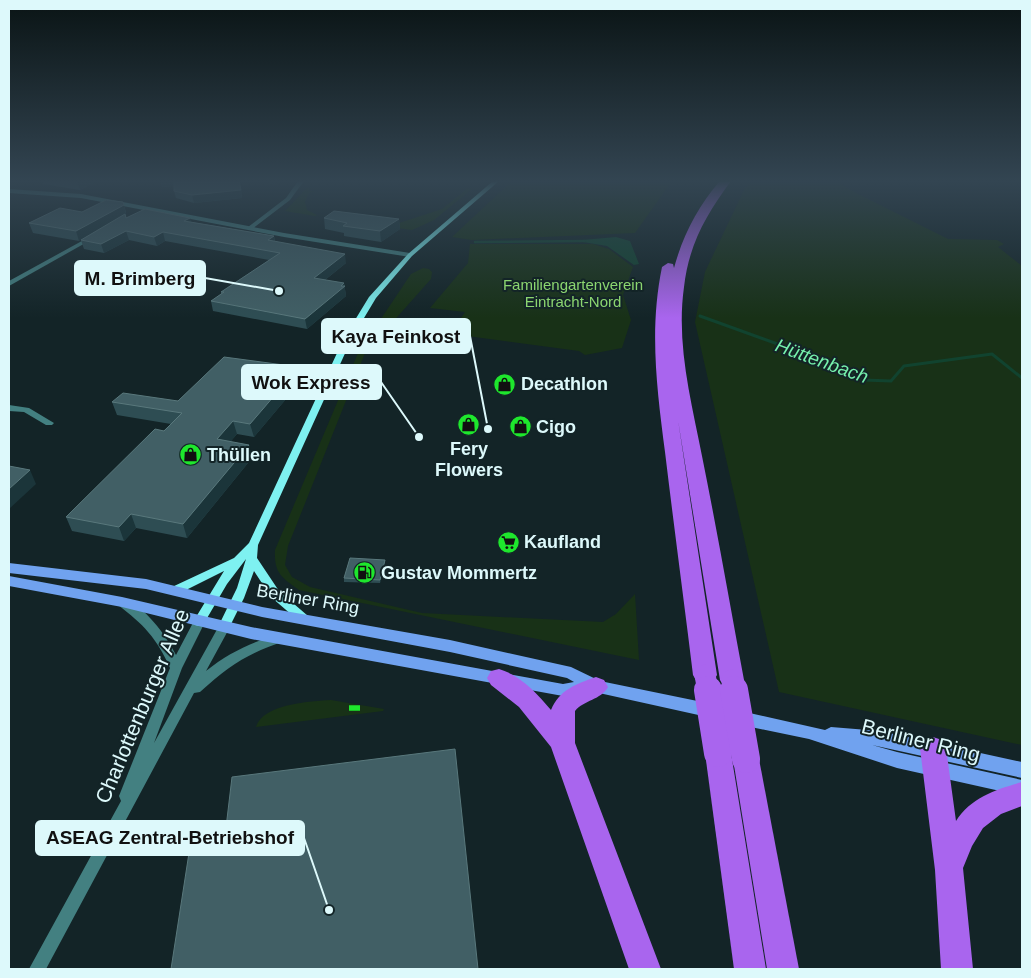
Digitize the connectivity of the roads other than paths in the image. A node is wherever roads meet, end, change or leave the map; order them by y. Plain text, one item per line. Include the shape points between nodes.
1 (243, 227) edge
2 (443, 227) edge
3 (684, 227) edge
4 (696, 227) edge
5 (250, 228) joint
6 (96, 235) edge
7 (410, 255) junction
8 (9, 284) edge
9 (9, 408) edge
10 (49, 423) dead end
11 (253, 545) junction
12 (238, 559) junction
13 (253, 560) junction
14 (9, 568) edge
15 (9, 581) edge
16 (176, 590) junction
17 (212, 599) junction
18 (122, 602) junction
19 (235, 606) junction
20 (304, 619) junction
21 (199, 622) junction
22 (224, 627) junction
23 (282, 638) junction
24 (176, 668) junction
25 (499, 678) junction
26 (596, 686) junction
27 (191, 692) junction
28 (562, 743) junction
29 (934, 758) junction
30 (1022, 770) edge
31 (1022, 788) edge
32 (1022, 794) edge
33 (112, 831) junction
34 (949, 870) junction
35 (38, 969) edge
36 (645, 969) edge
37 (750, 969) edge
38 (783, 969) edge
39 (957, 969) edge

1 - 5 street
2 - 7 main road
3 - 37 highway, bridge via 671,251 660,332 674,459
4 - 38 highway, bridge via 684,253 676,287 675,333 682,394
5 - 7 street
6 - 8 street
7 - 11 main road via 378,290 348,338
9 - 10 street via 26,410
11 - 12 main road
11 - 13 main road
12 - 16 main road
12 - 17 main road, Charlottenburger Allee
13 - 19 main road
13 - 20 main road via 275,594
14 - 16 main road, Berliner Ring
15 - 18 main road, Berliner Ring
16 - 17 main road, Berliner Ring
17 - 19 main road, Berliner Ring
17 - 21 main road, Charlottenburger Allee
18 - 21 main road, Berliner Ring
18 - 24 street via 157,631
19 - 20 main road, Berliner Ring
19 - 22 main road
20 - 26 main road, Berliner Ring via 538,664 571,673
21 - 22 main road, Berliner Ring
21 - 24 street, Charlottenburger Allee
22 - 23 main road, Berliner Ring
22 - 27 street, Charlottenburger Allee
23 - 25 main road, Berliner Ring
23 - 27 street via 255,645 238,654
24 - 33 street, Charlottenburger Allee
25 - 26 main road, Berliner Ring via 563,690
25 - 28 highway via 528,700
26 - 28 highway via 566,702 559,716
26 - 29 main road, Berliner Ring via 809,732 897,760
27 - 33 street, Charlottenburger Allee
28 - 36 highway
29 - 30 main road, Berliner Ring
29 - 31 main road, Berliner Ring
29 - 34 highway
32 - 34 highway via 979,812 965,829
33 - 35 street, Charlottenburger Allee
34 - 39 highway

